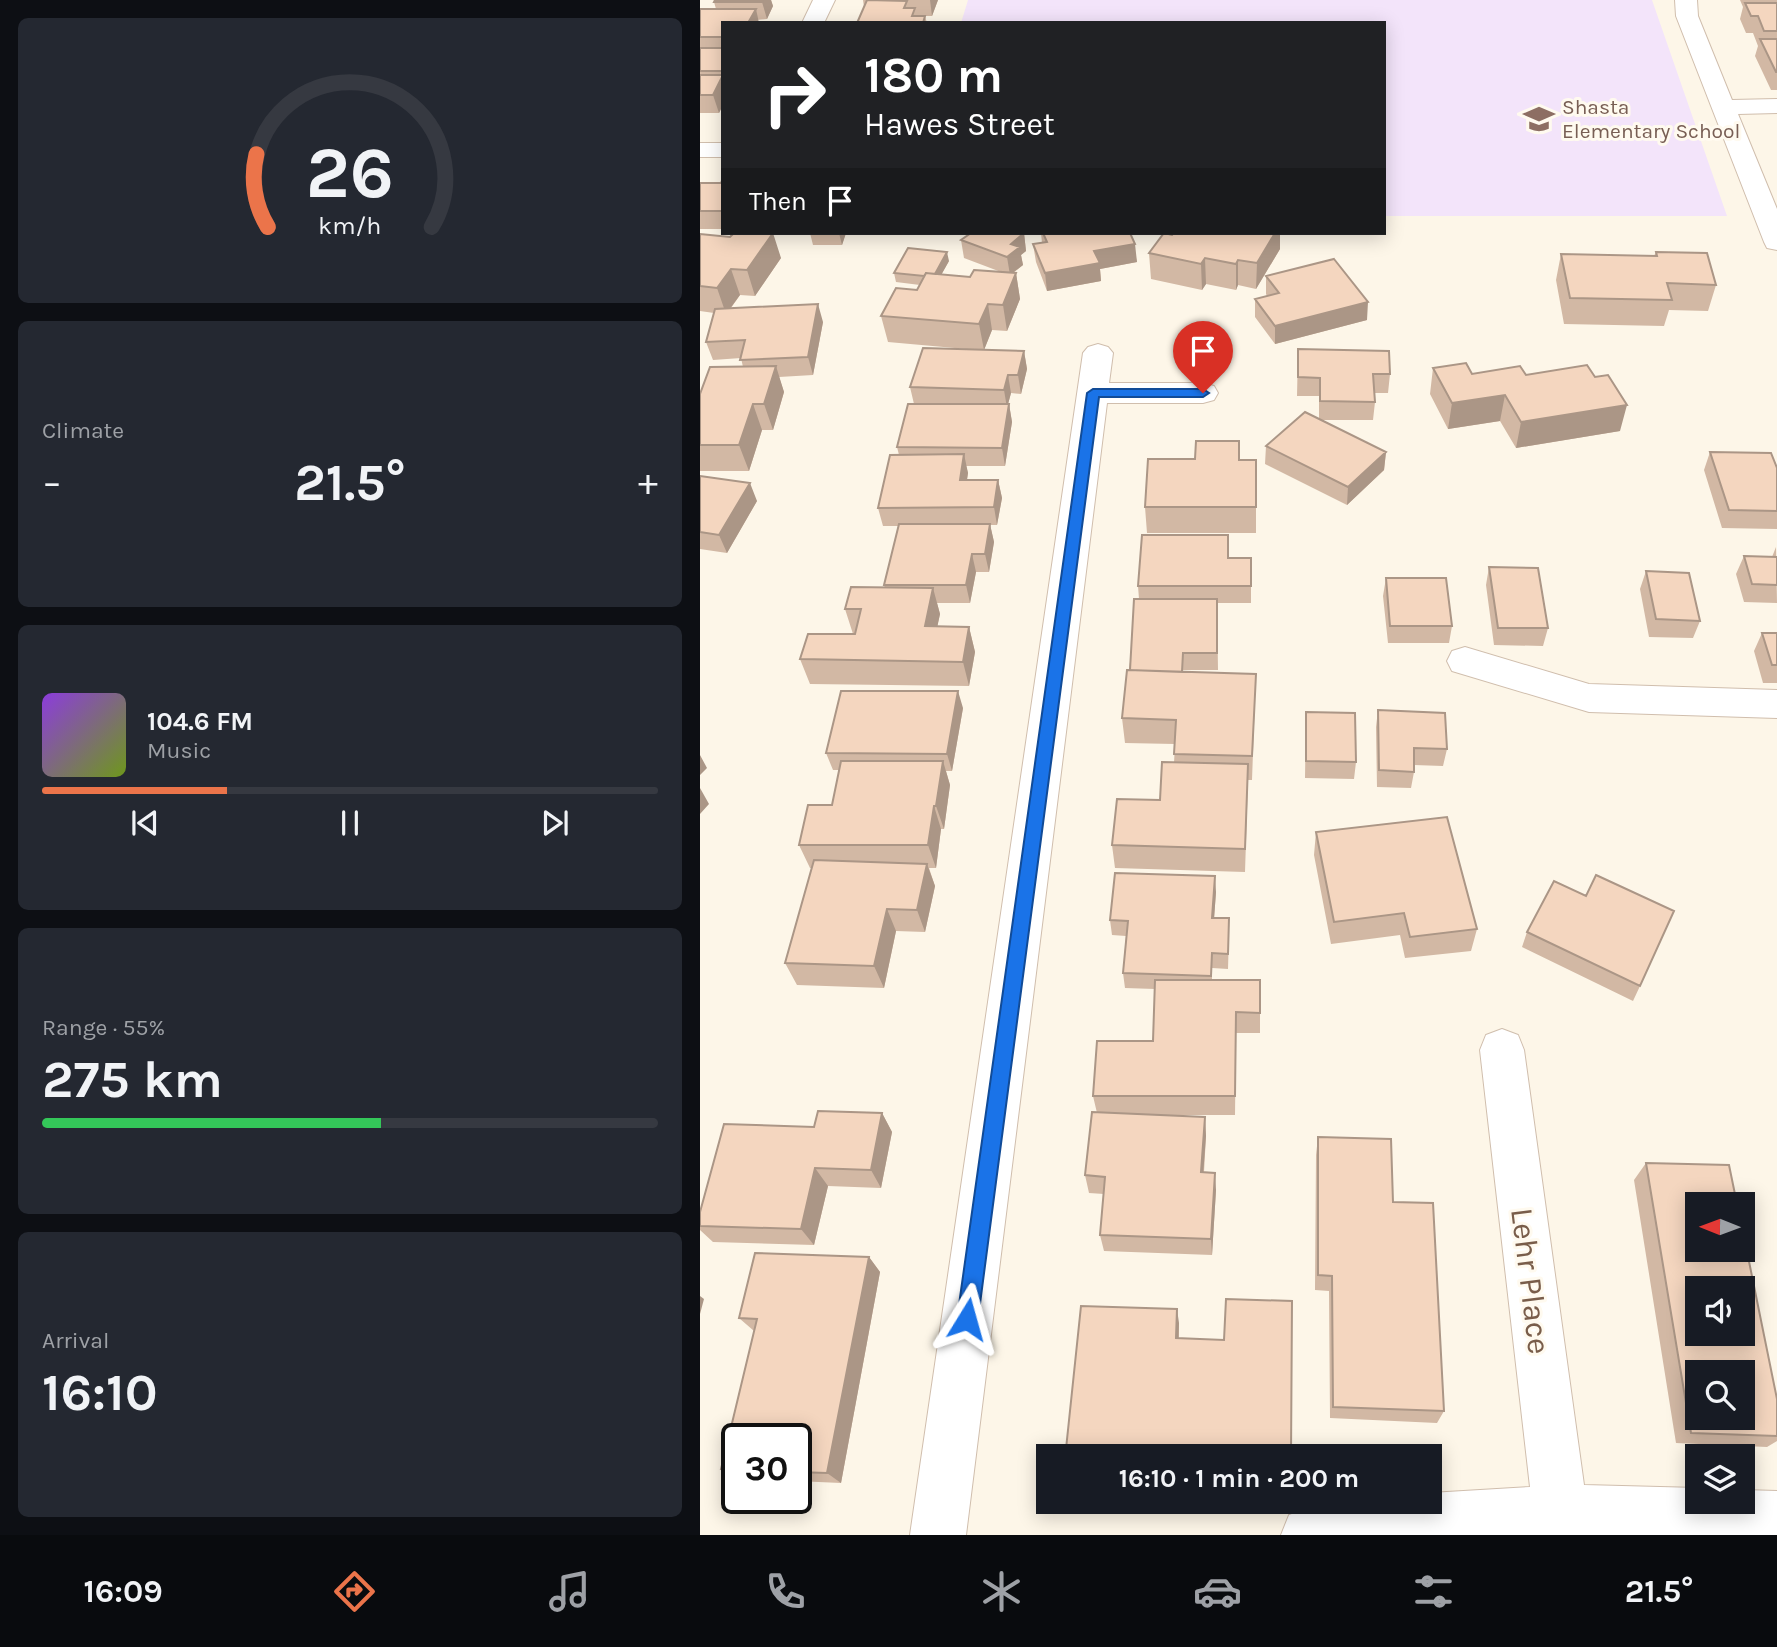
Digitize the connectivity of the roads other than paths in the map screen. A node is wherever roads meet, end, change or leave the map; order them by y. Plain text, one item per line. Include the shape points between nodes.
1 (824, 0) edge
2 (1686, 0) edge
3 (814, 21) edge
4 (1777, 106) edge
5 (1721, 107) junction
6 (700, 150) edge
7 (721, 150) edge
8 (1777, 242) edge
9 (1098, 353) dead end
10 (1093, 393) junction
11 (1203, 393) dead end
12 (1465, 661) dead end
13 (1777, 704) edge
14 (1502, 1050) dead end
15 (1560, 1512) junction
16 (1777, 1518) edge
17 (938, 1535) edge
18 (1309, 1535) edge

1 - 3 street
2 - 5 street via 1687,16
4 - 5 street
5 - 8 street
6 - 7 street
9 - 10 street
10 - 11 street
10 - 17 street
12 - 13 street via 1589,698
14 - 15 street, Lehr Place
15 - 16 street
15 - 18 street via 1369,1525

